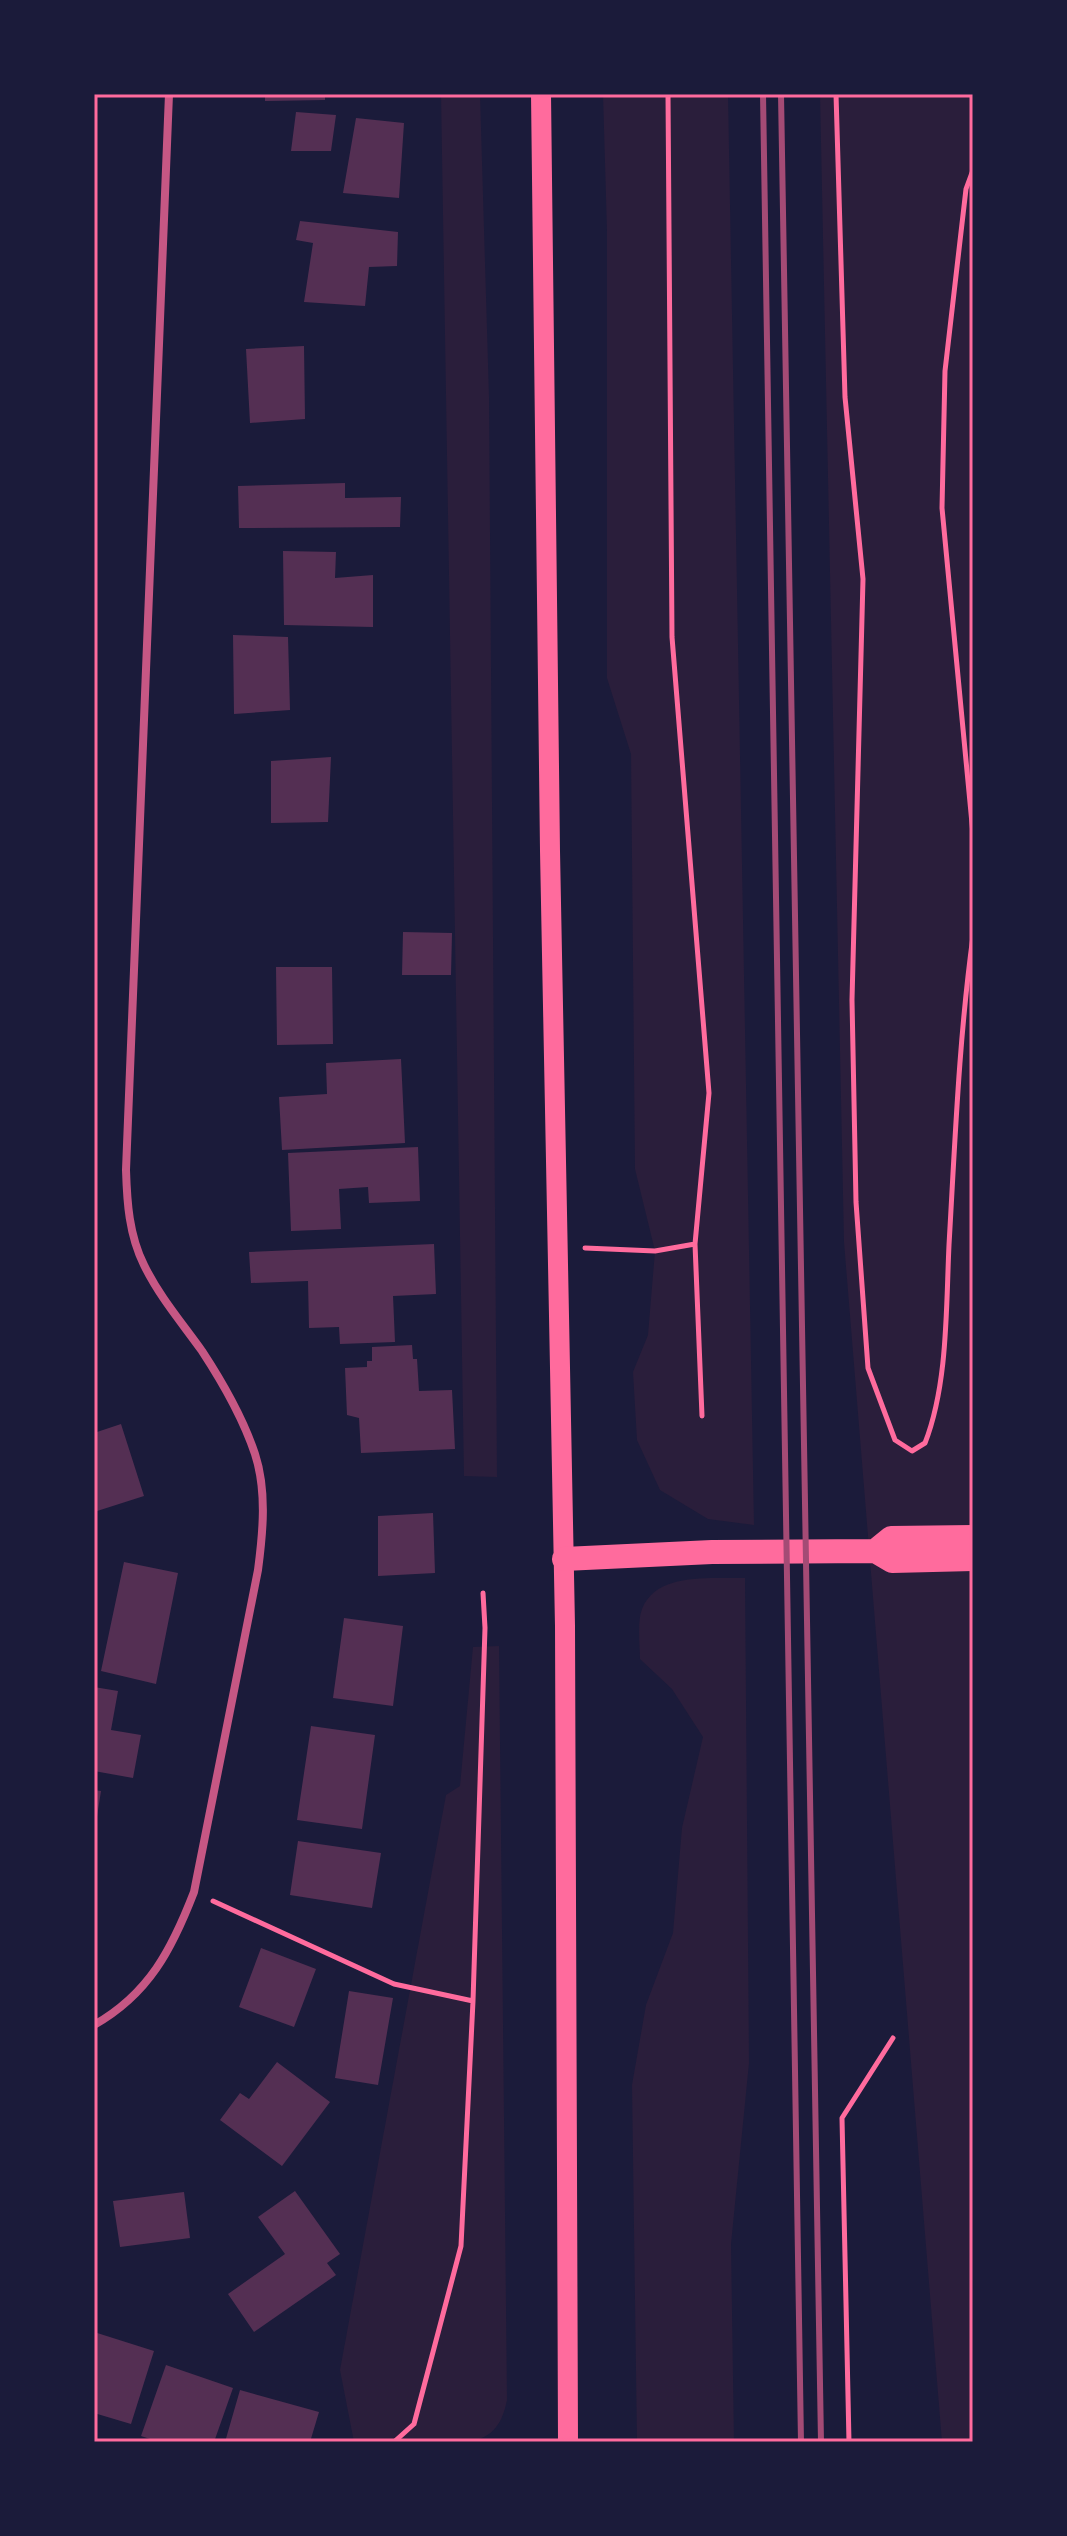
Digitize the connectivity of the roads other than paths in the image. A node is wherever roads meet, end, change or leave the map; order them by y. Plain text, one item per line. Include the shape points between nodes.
1 (169, 94) edge
2 (541, 94) edge
3 (971, 1555) edge
4 (564, 1559) junction
5 (94, 2025) edge
6 (567, 2442) edge

1 - 5 street via 127,1208 143,1264 226,1389 244,1427 256,1456 264,1528 194,1892 162,1963 118,2012
2 - 4 main road
3 - 4 highway via 892,1561 875,1551 712,1552
4 - 6 main road

